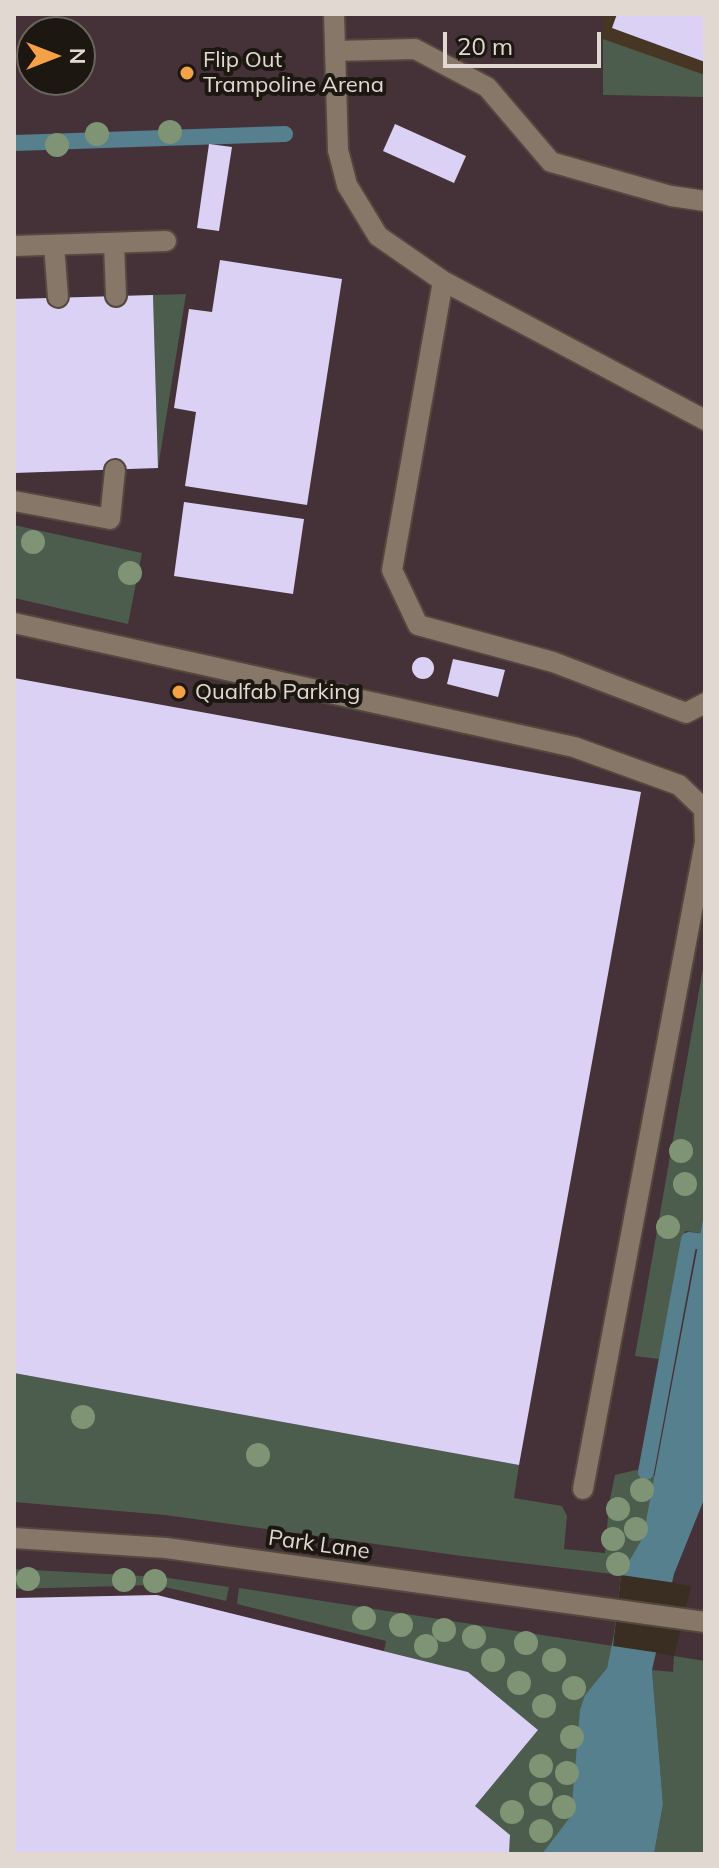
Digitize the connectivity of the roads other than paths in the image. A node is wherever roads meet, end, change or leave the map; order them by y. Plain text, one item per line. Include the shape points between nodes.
1 (334, 14) edge
2 (335, 51) junction
3 (705, 201) edge
4 (166, 241) dead end
5 (114, 243) junction
6 (54, 245) junction
7 (14, 246) edge
8 (443, 281) junction
9 (116, 296) dead end
10 (58, 297) dead end
11 (705, 420) edge
12 (115, 470) dead end
13 (14, 501) edge
14 (14, 623) edge
15 (705, 703) edge
16 (583, 1489) dead end
17 (14, 1538) edge
18 (705, 1622) edge

1 - 2 main road
2 - 3 main road via 415,49 487,87 551,162
2 - 8 main road via 338,150 347,185 378,236
4 - 5 main road
5 - 6 main road
5 - 9 main road
6 - 7 main road
6 - 10 main road
8 - 11 main road
8 - 15 main road via 392,570 418,625 553,662 686,713
12 - 13 main road via 110,519
14 - 16 main road via 574,747 679,785 704,809 705,842
17 - 18 main road, Park Lane via 166,1548

